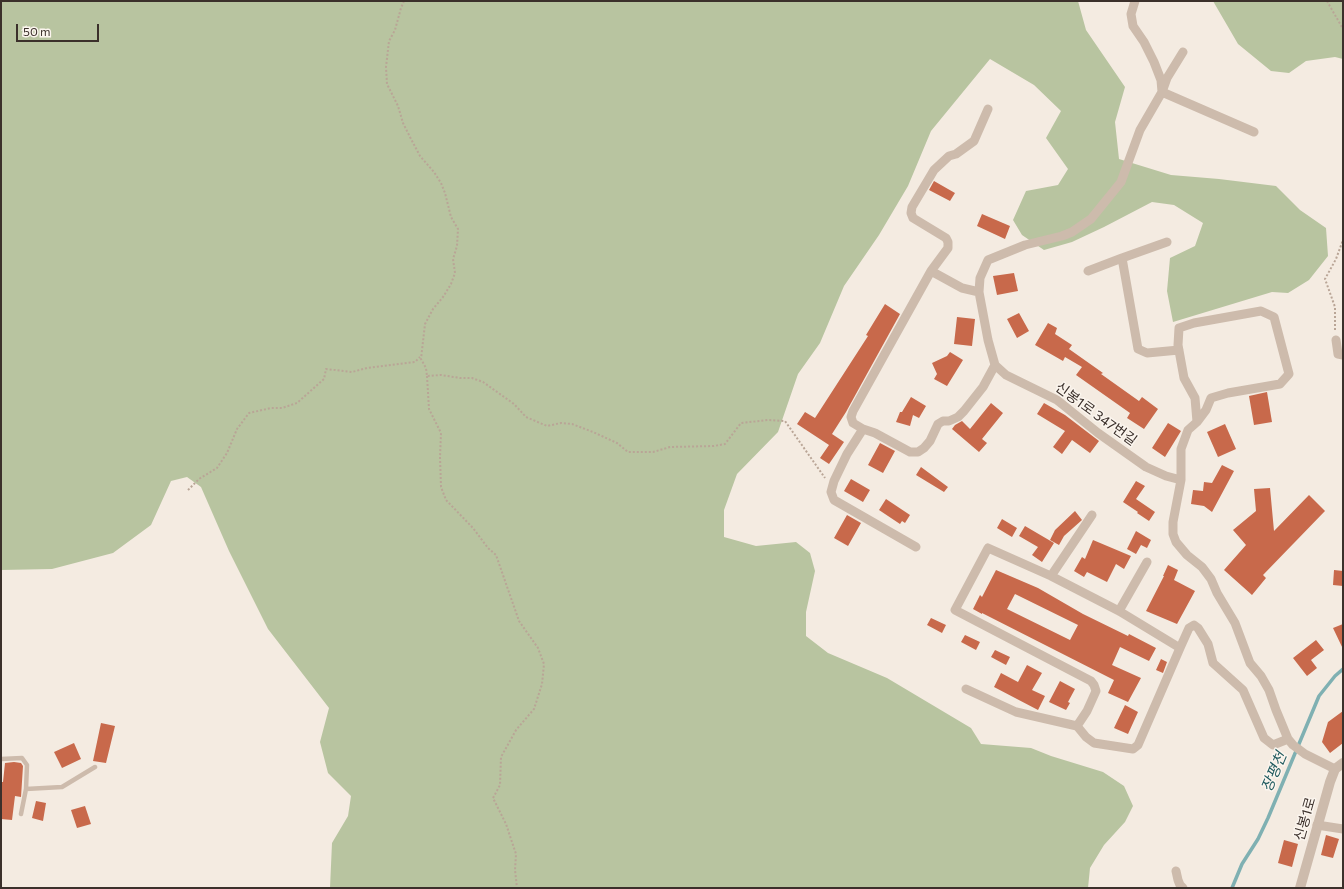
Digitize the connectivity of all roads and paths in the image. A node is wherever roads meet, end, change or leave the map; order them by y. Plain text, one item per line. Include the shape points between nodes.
1 (404, 1) edge
2 (1135, 1) edge
3 (1327, 1) edge
4 (1343, 30) edge
5 (1183, 52) dead end
6 (1162, 92) junction
7 (988, 109) dead end
8 (1254, 132) dead end
9 (1343, 240) edge
10 (1167, 242) dead end
11 (1122, 258) junction
12 (931, 271) junction
13 (1088, 271) dead end
14 (978, 292) junction
15 (1336, 340) joint
16 (1179, 350) junction
17 (1343, 355) edge
18 (421, 356) junction
19 (995, 365) junction
20 (427, 376) junction
21 (1196, 422) junction
22 (863, 429) junction
23 (826, 480) dead end
24 (1180, 480) junction
25 (188, 490) dead end
26 (1092, 515) dead end
27 (916, 548) dead end
28 (1147, 562) dead end
29 (1050, 576) junction
30 (1119, 611) junction
31 (1180, 648) junction
32 (966, 689) dead end
33 (1077, 726) junction
34 (1291, 742) junction
35 (1, 759) edge
36 (1343, 762) edge
37 (96, 767) dead end
38 (1335, 769) junction
39 (26, 789) junction
40 (21, 814) dead end
41 (1317, 825) junction
42 (1343, 829) edge
43 (1176, 871) dead end
44 (517, 888) edge
45 (1183, 888) edge
46 (1300, 888) edge

1 - 18 path via 389,41 387,84 398,106 402,123 420,156 441,183 458,229 453,259 455,273 444,297 433,309 425,324
2 - 6 street via 1131,14 1133,26 1154,62 1161,80
3 - 4 path
5 - 6 street via 1167,78
6 - 8 street
6 - 14 street via 1140,130 1121,182 1099,211 1072,232 1025,245 988,260 980,278
7 - 12 street via 974,141 934,170 912,207 913,218 946,238 948,242 948,248
9 - 15 path via 1325,279 1335,307
10 - 11 street
11 - 13 street
11 - 16 street via 1138,349 1147,353
12 - 14 street via 962,288
12 - 22 street via 853,412 853,423
14 - 19 street
15 - 17 street via 1338,354
16 - 21 street via 1184,378 1196,398
16 - 21 street via 1180,328 1194,323 1261,311 1274,317 1289,374 1280,384 1211,398 1206,410
18 - 20 path
18 - 25 path via 415,362 352,372 326,369 324,379 297,403 249,413 217,468 199,479
19 - 22 street via 964,411 958,417 938,424 930,441 918,452 910,452
19 - 24 street, 신봉1로 347번길 via 1006,375 1057,400 1146,467
20 - 23 path via 472,378 483,382 514,404 526,417 547,426 572,424 593,432 628,452 653,452 670,447 725,444 741,423 768,420 785,422
20 - 44 path via 429,409 441,433 441,487 446,500 496,555 519,621 538,648 544,664 542,684 534,709 516,730 501,757 500,785 493,798 506,824 516,854
21 - 24 street via 1188,430 1181,449
22 - 27 street via 834,481 834,500
24 - 34 street via 1173,522 1176,542 1212,579 1217,593 1235,623 1250,663 1270,690
26 - 29 street
28 - 30 street
29 - 30 street
29 - 33 street via 988,548 955,610 1091,681 1096,691
30 - 31 street
31 - 33 street via 1134,749 1094,743
31 - 34 street via 1189,628 1198,628 1208,644 1213,663 1243,690 1264,738 1273,745
32 - 33 street via 1016,712
34 - 38 street via 1305,754
35 - 39 lane via 22,758 27,765
36 - 38 street, 신봉1로
37 - 39 lane via 62,787
38 - 41 street, 신봉1로
39 - 40 lane
41 - 42 street
41 - 46 street, 신봉1로
43 - 45 street

